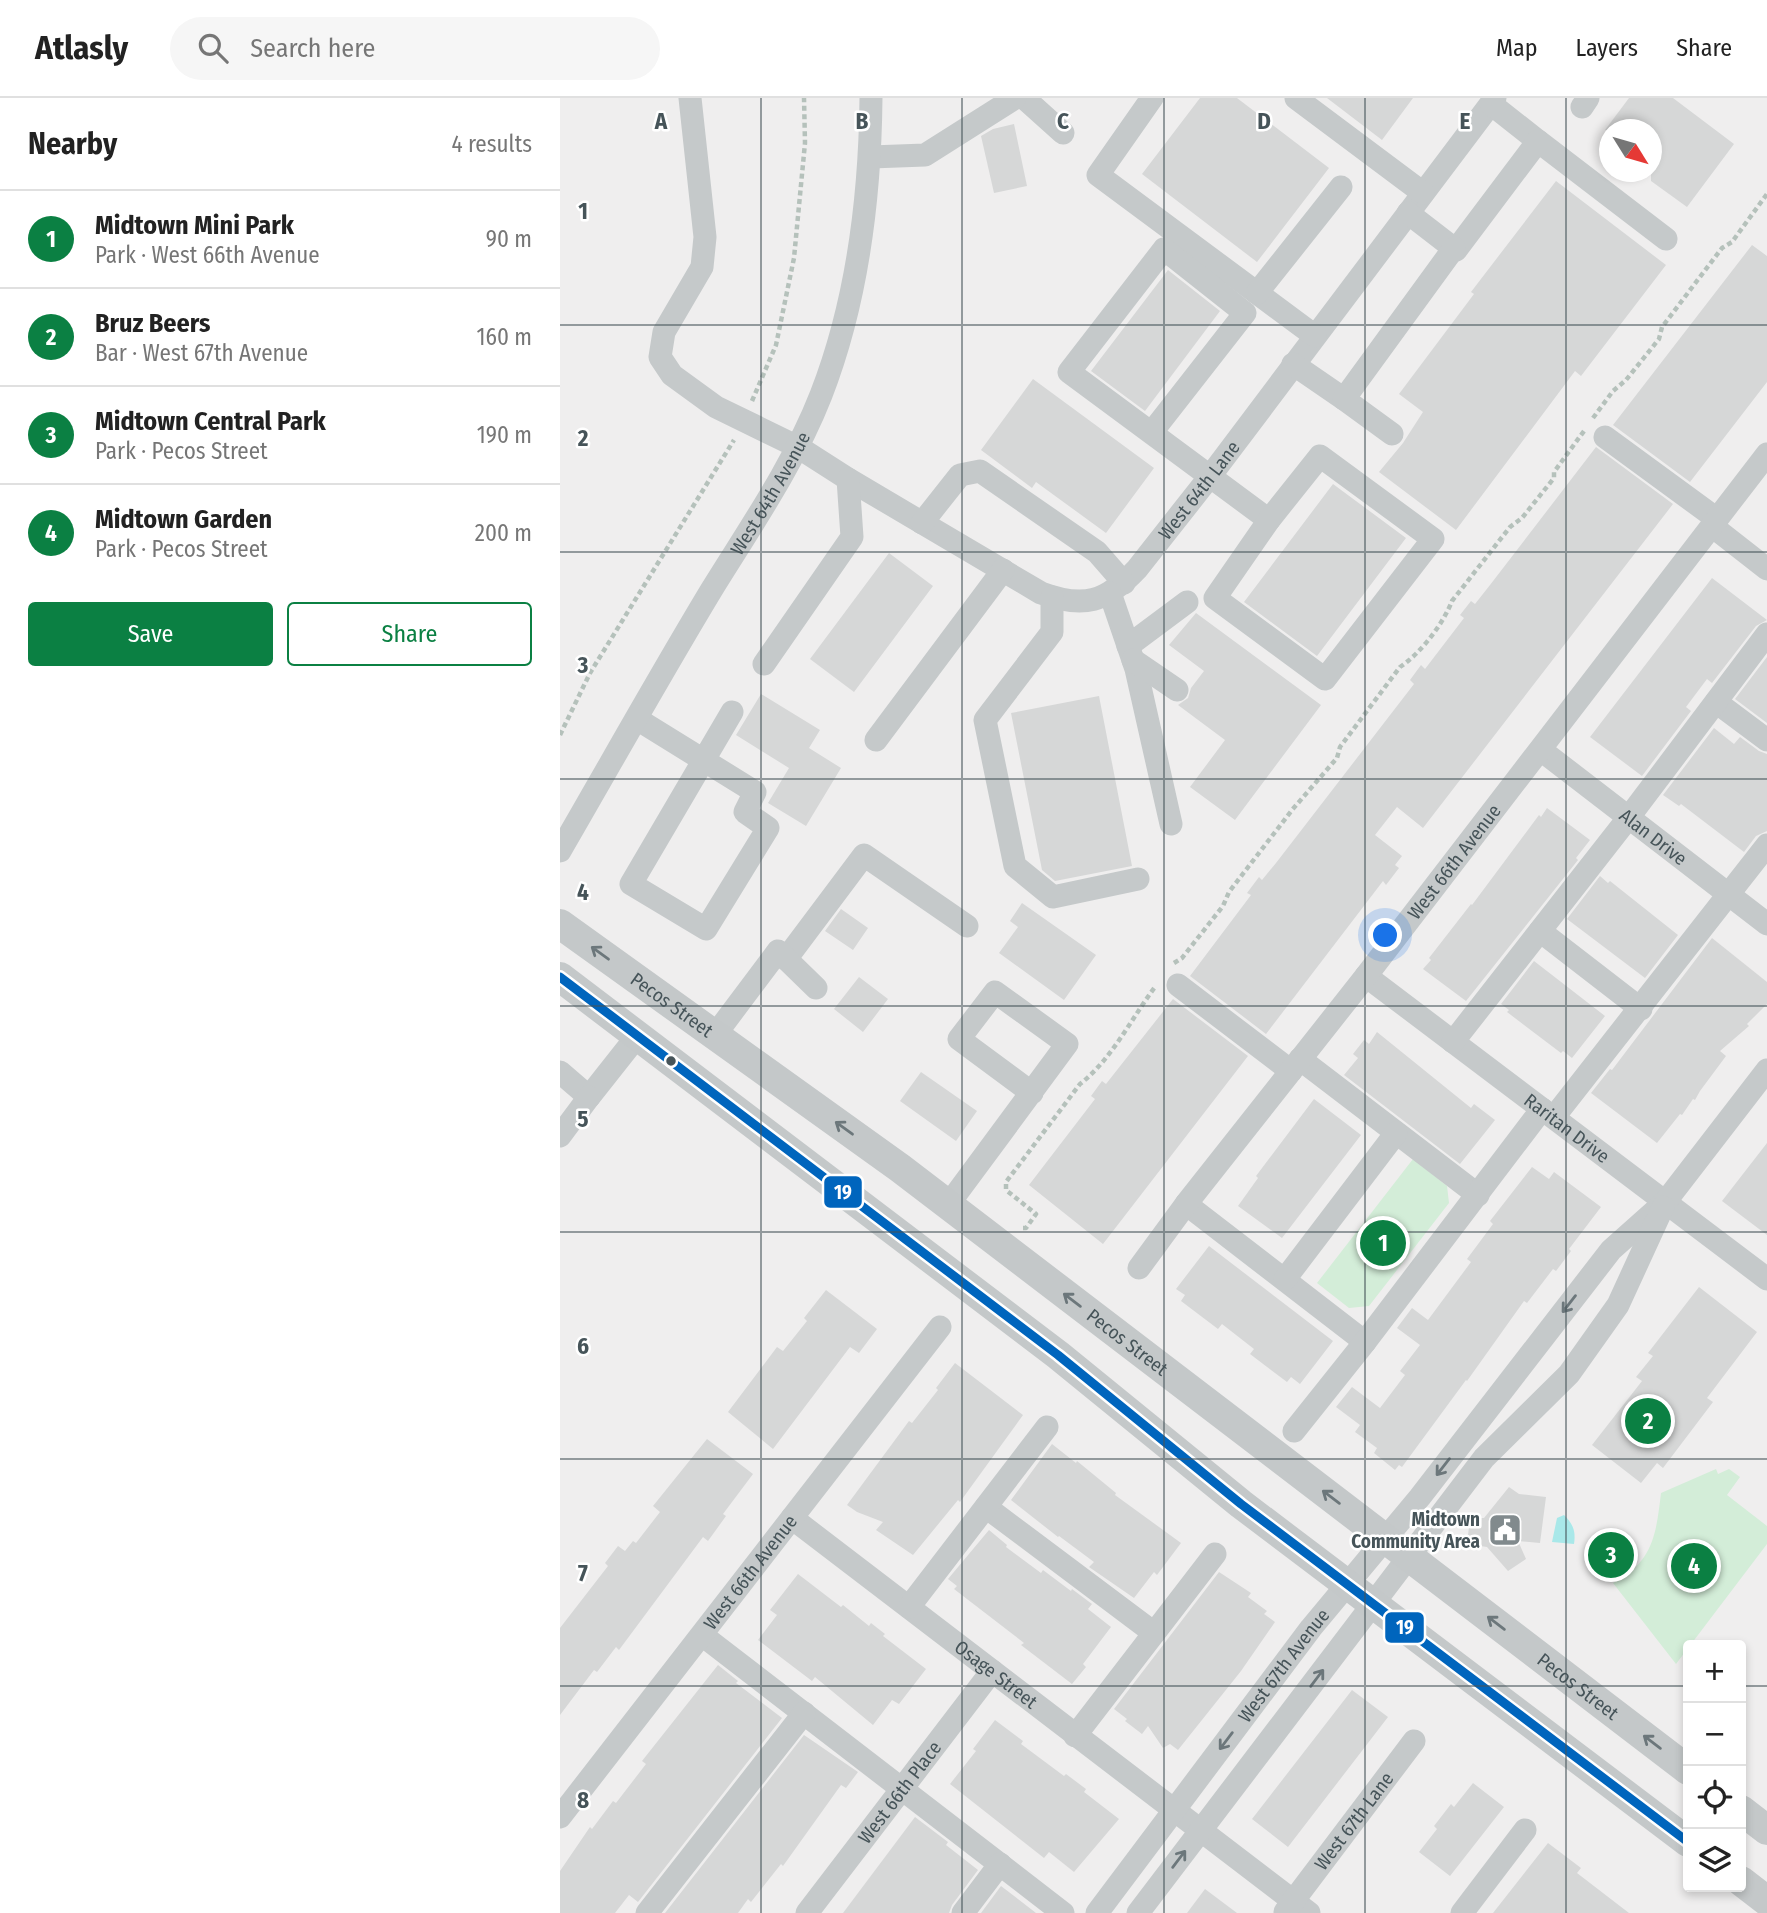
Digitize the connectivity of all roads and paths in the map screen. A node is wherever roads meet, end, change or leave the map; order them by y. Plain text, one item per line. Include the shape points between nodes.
1 (690, 98) edge
2 (871, 98) edge
3 (1015, 98) edge
4 (1024, 98) edge
5 (1152, 98) edge
6 (1296, 98) edge
7 (1493, 101) edge
8 (1063, 133) dead end
9 (1538, 141) junction
10 (871, 157) junction
11 (1340, 187) dead end
12 (1423, 193) junction
13 (1767, 194) edge
14 (1408, 213) junction
15 (1666, 239) dead end
16 (1454, 248) junction
17 (1256, 293) junction
18 (1315, 336) junction
19 (1293, 365) junction
20 (1344, 399) junction
21 (1152, 432) junction
22 (1392, 434) dead end
23 (1605, 437) dead end
24 (798, 447) junction
25 (1767, 454) edge
26 (1211, 475) junction
27 (848, 479) junction
28 (1269, 520) junction
29 (1714, 522) junction
30 (922, 523) junction
31 (1767, 569) edge
32 (1003, 570) junction
33 (1117, 588) junction
34 (1052, 597) junction
35 (1186, 602) dead end
36 (1767, 634) edge
37 (1130, 653) junction
38 (764, 664) dead end
39 (1177, 690) dead end
40 (1716, 702) junction
41 (732, 712) dead end
42 (637, 719) junction
43 (876, 740) dead end
44 (1767, 740) edge
45 (1541, 750) junction
46 (704, 761) junction
47 (1629, 817) junction
48 (1171, 824) dead end
49 (1767, 845) edge
50 (560, 850) edge
51 (1138, 879) dead end
52 (1729, 895) junction
53 (560, 924) edge
54 (1767, 924) edge
55 (967, 926) dead end
56 (1540, 932) junction
57 (786, 959) junction
58 (1366, 976) junction
59 (560, 977) edge
60 (1169, 978) junction
61 (816, 988) dead end
62 (1641, 1009) junction
63 (638, 1035) junction
64 (715, 1035) junction
65 (1453, 1042) junction
66 (1295, 1065) junction
67 (1767, 1070) edge
68 (560, 1072) edge
69 (1032, 1093) junction
70 (589, 1097) junction
71 (1548, 1113) junction
72 (1396, 1133) junction
73 (560, 1136) edge
74 (1478, 1195) junction
75 (1666, 1201) junction
76 (1186, 1204) junction
77 (948, 1205) junction
78 (1013, 1228) dead end
79 (1139, 1268) dead end
80 (1285, 1279) junction
81 (1767, 1279) edge
82 (940, 1327) dead end
83 (1365, 1342) junction
84 (1047, 1427) dead end
85 (1294, 1431) dead end
86 (986, 1507) junction
87 (792, 1518) junction
88 (1385, 1538) junction
89 (1215, 1554) dead end
90 (1409, 1556) junction
91 (1348, 1584) junction
92 (1374, 1604) junction
93 (909, 1607) junction
94 (1154, 1633) junction
95 (702, 1635) junction
96 (992, 1671) junction
97 (804, 1713) junction
98 (1075, 1736) junction
99 (1414, 1741) dead end
100 (1683, 1766) edge
101 (901, 1788) junction
102 (1173, 1811) junction
103 (1746, 1814) edge
104 (560, 1816) edge
105 (1525, 1830) dead end
106 (1767, 1830) edge
107 (1200, 1831) junction
108 (1683, 1838) edge
109 (1000, 1864) junction
110 (1746, 1885) edge
111 (1767, 1901) edge
112 (1295, 1909) edge
113 (647, 1913) edge
114 (807, 1913) edge
115 (963, 1913) edge
116 (1063, 1913) edge
117 (1097, 1913) edge
118 (1138, 1913) edge
119 (1462, 1913) edge

1 - 24 street via 704,255 696,279 664,332 660,356 694,393
2 - 10 street, West 64th Avenue
3 - 10 street via 925,155
4 - 8 street
5 - 17 street via 1098,175
6 - 12 street
7 - 9 street
7 - 12 street, West 64th Lane
9 - 15 street
9 - 16 street
10 - 24 street, West 64th Avenue via 856,272 832,362
11 - 17 street
12 - 14 street, West 64th Lane
13 - 60 path via 1662,327 1659,339 1613,391 1554,478 1510,527 1411,660 1392,677 1340,747 1337,758 1229,892
14 - 16 street
14 - 18 street, West 64th Lane
16 - 20 street
17 - 18 street
18 - 19 street, West 64th Lane
19 - 20 street
19 - 26 street, West 64th Lane
20 - 22 street
21 - 21 street via 1245,313 1164,249 1069,372
21 - 26 street
23 - 29 street
24 - 27 street
24 - 42 street, West 64th Avenue
25 - 29 street, West 66th Avenue
26 - 28 street
26 - 33 street, West 64th Lane
27 - 30 street
27 - 38 street via 852,537
28 - 28 street via 1215,598 1325,679 1433,539 1321,456
29 - 31 street
29 - 45 street, West 66th Avenue
30 - 32 street
30 - 33 street via 960,475 980,471 1097,552
32 - 34 street
32 - 43 street
33 - 34 street via 1079,602
33 - 37 street
34 - 51 street via 1052,632 985,720 1015,866 1054,897
35 - 37 street
36 - 40 street
37 - 39 street
37 - 48 street
40 - 44 street
40 - 47 street
41 - 46 street
42 - 46 street
42 - 50 street, West 64th Avenue
45 - 47 street, Alan Drive
45 - 58 street, West 66th Avenue
46 - 46 street via 755,792 745,812 768,828 706,929 631,884
47 - 52 street, Alan Drive
47 - 56 street
49 - 52 street
52 - 54 street, Alan Drive
52 - 62 street
64 -> 53 main road, Pecos Street
55 - 57 street via 864,855
56 - 62 street
56 - 65 street
57 - 61 street
57 - 64 street via 778,951
58 - 65 street, Raritan Drive
58 - 66 street, West 66th Avenue
59 - 63 main road
60 - 66 street
60 - 78 path via 1133,1016 1006,1182 1006,1190 1036,1214 1026,1227
62 - 71 street
63 - 70 street
63 - 91 main road via 1058,1355 1241,1504
77 -> 64 main road, Pecos Street
65 - 71 street, Raritan Drive
66 - 72 street
66 - 76 street, West 66th Avenue
67 - 75 street, West 67th Avenue
68 - 70 street
69 - 69 street via 1067,1044 995,992 959,1040
69 - 77 street
70 - 73 street
71 - 74 street
71 - 75 street, Raritan Drive
72 - 74 street
72 - 80 street
74 - 83 street
75 - 81 street, Raritan Drive
75 -> 88 street, West 67th Avenue via 1611,1250
75 - 90 street, West 67th Avenue via 1618,1305 1569,1374 1484,1458
76 - 79 street, West 66th Avenue
76 - 80 street
88 -> 77 main road, Pecos Street
80 - 83 street
82 - 87 street, West 66th Avenue
83 - 85 street
84 - 86 street
86 - 93 street
86 - 94 street
87 - 93 street, Osage Street
87 - 95 street, West 66th Avenue
88 - 90 main road, Pecos Street
88 - 91 street, West 67th Avenue
89 - 94 street
90 - 92 street, West 67th Avenue
100 -> 90 main road, Pecos Street
91 - 92 main road
91 -> 102 street, West 67th Avenue
107 -> 92 street, West 67th Avenue
92 - 108 main road
93 - 96 street, Osage Street
94 - 98 street
95 - 97 street
95 - 104 street, West 66th Avenue
96 - 98 street, Osage Street
96 - 101 street, West 66th Place
97 - 101 street
97 - 113 street
98 - 102 street, Osage Street
99 - 112 street, West 67th Lane
101 - 109 street
101 - 114 street, West 66th Place
102 - 107 street, Osage Street
102 - 117 street, West 67th Avenue
103 - 106 main road
105 - 119 street
107 - 112 street, Osage Street
118 -> 107 street, West 67th Avenue
109 - 115 street
109 - 116 street
110 - 111 main road

